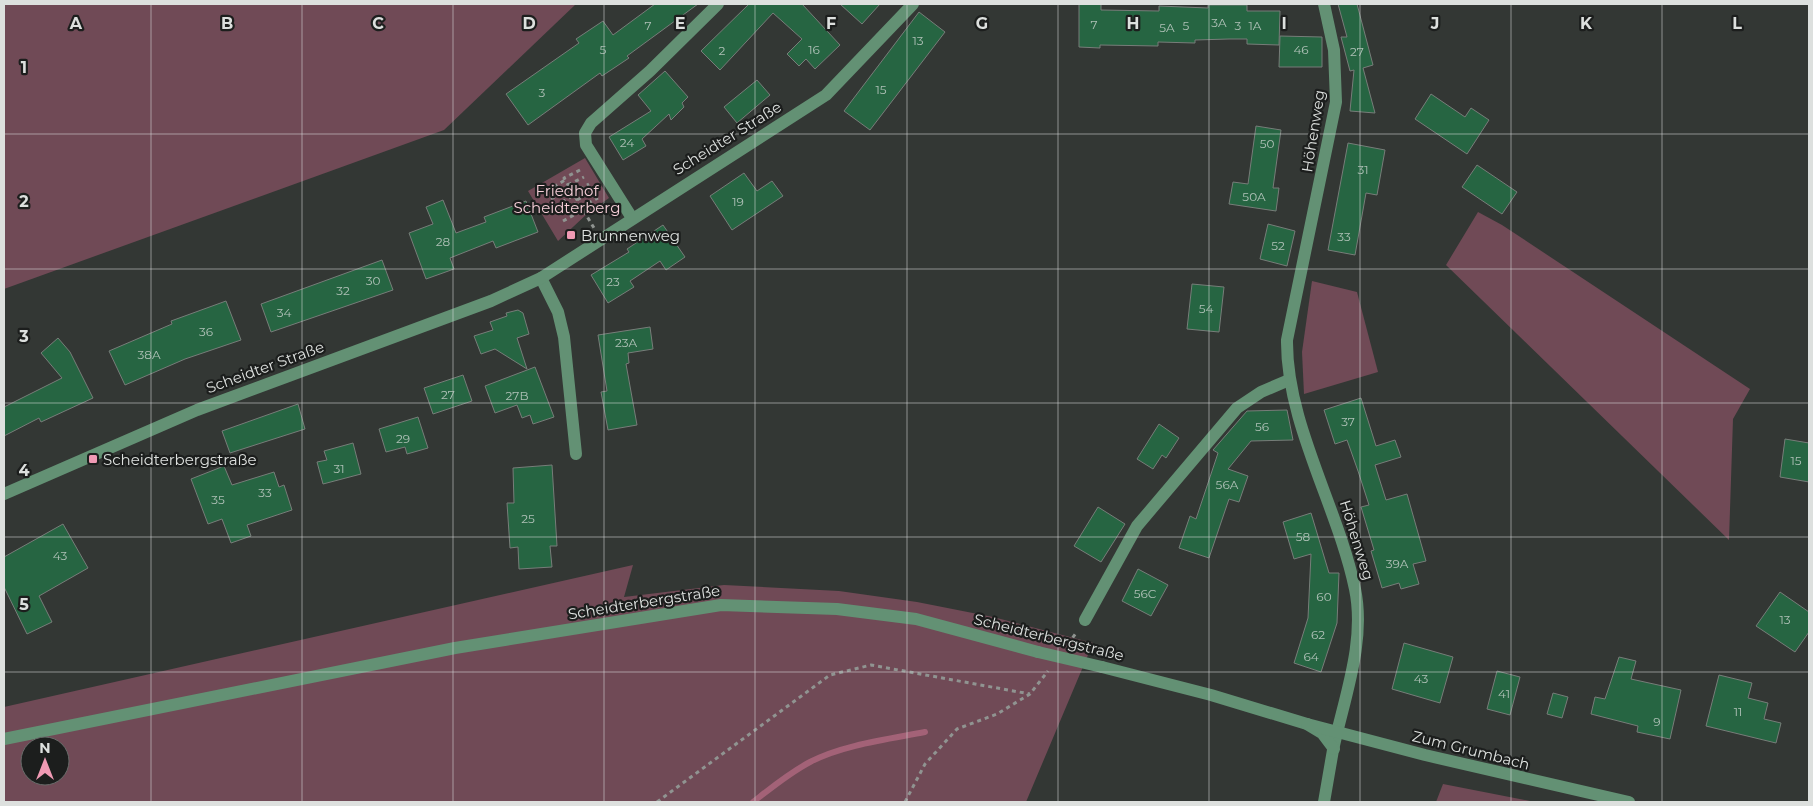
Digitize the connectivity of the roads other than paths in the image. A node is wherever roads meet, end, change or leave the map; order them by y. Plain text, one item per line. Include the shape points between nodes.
1 (718, 4) edge
2 (913, 4) edge
3 (1324, 4) edge
4 (632, 218) junction
5 (541, 278) junction
6 (1289, 380) junction
7 (576, 454) dead end
8 (4, 494) edge
9 (1085, 620) road end
10 (1307, 724) junction
11 (1338, 733) junction
12 (4, 740) edge
13 (1334, 749) junction
14 (1324, 802) edge
15 (1629, 802) edge

1 - 4 street via 591,123 585,133 586,145
2 - 4 street, Scheidter Straße via 826,95
3 - 6 street, Höhenweg via 1334,50 1336,102 1288,340
4 - 5 street, Scheidter Straße
5 - 7 street via 558,312 564,337
5 - 8 street, Scheidter Straße via 491,301 196,410
6 - 9 street via 1261,392 1237,408 1137,526
6 - 11 street, Höhenweg via 1355,590 1355,646
10 - 11 street, Zum Grumbach
10 - 12 street, Scheidterbergstraße, bridge via 1211,695 916,619 837,609 721,605 455,648
10 - 13 street, Scheidterbergstraße via 1322,733
11 - 13 street, Höhenweg
11 - 15 street, Zum Grumbach
13 - 14 street, Höhenweg

